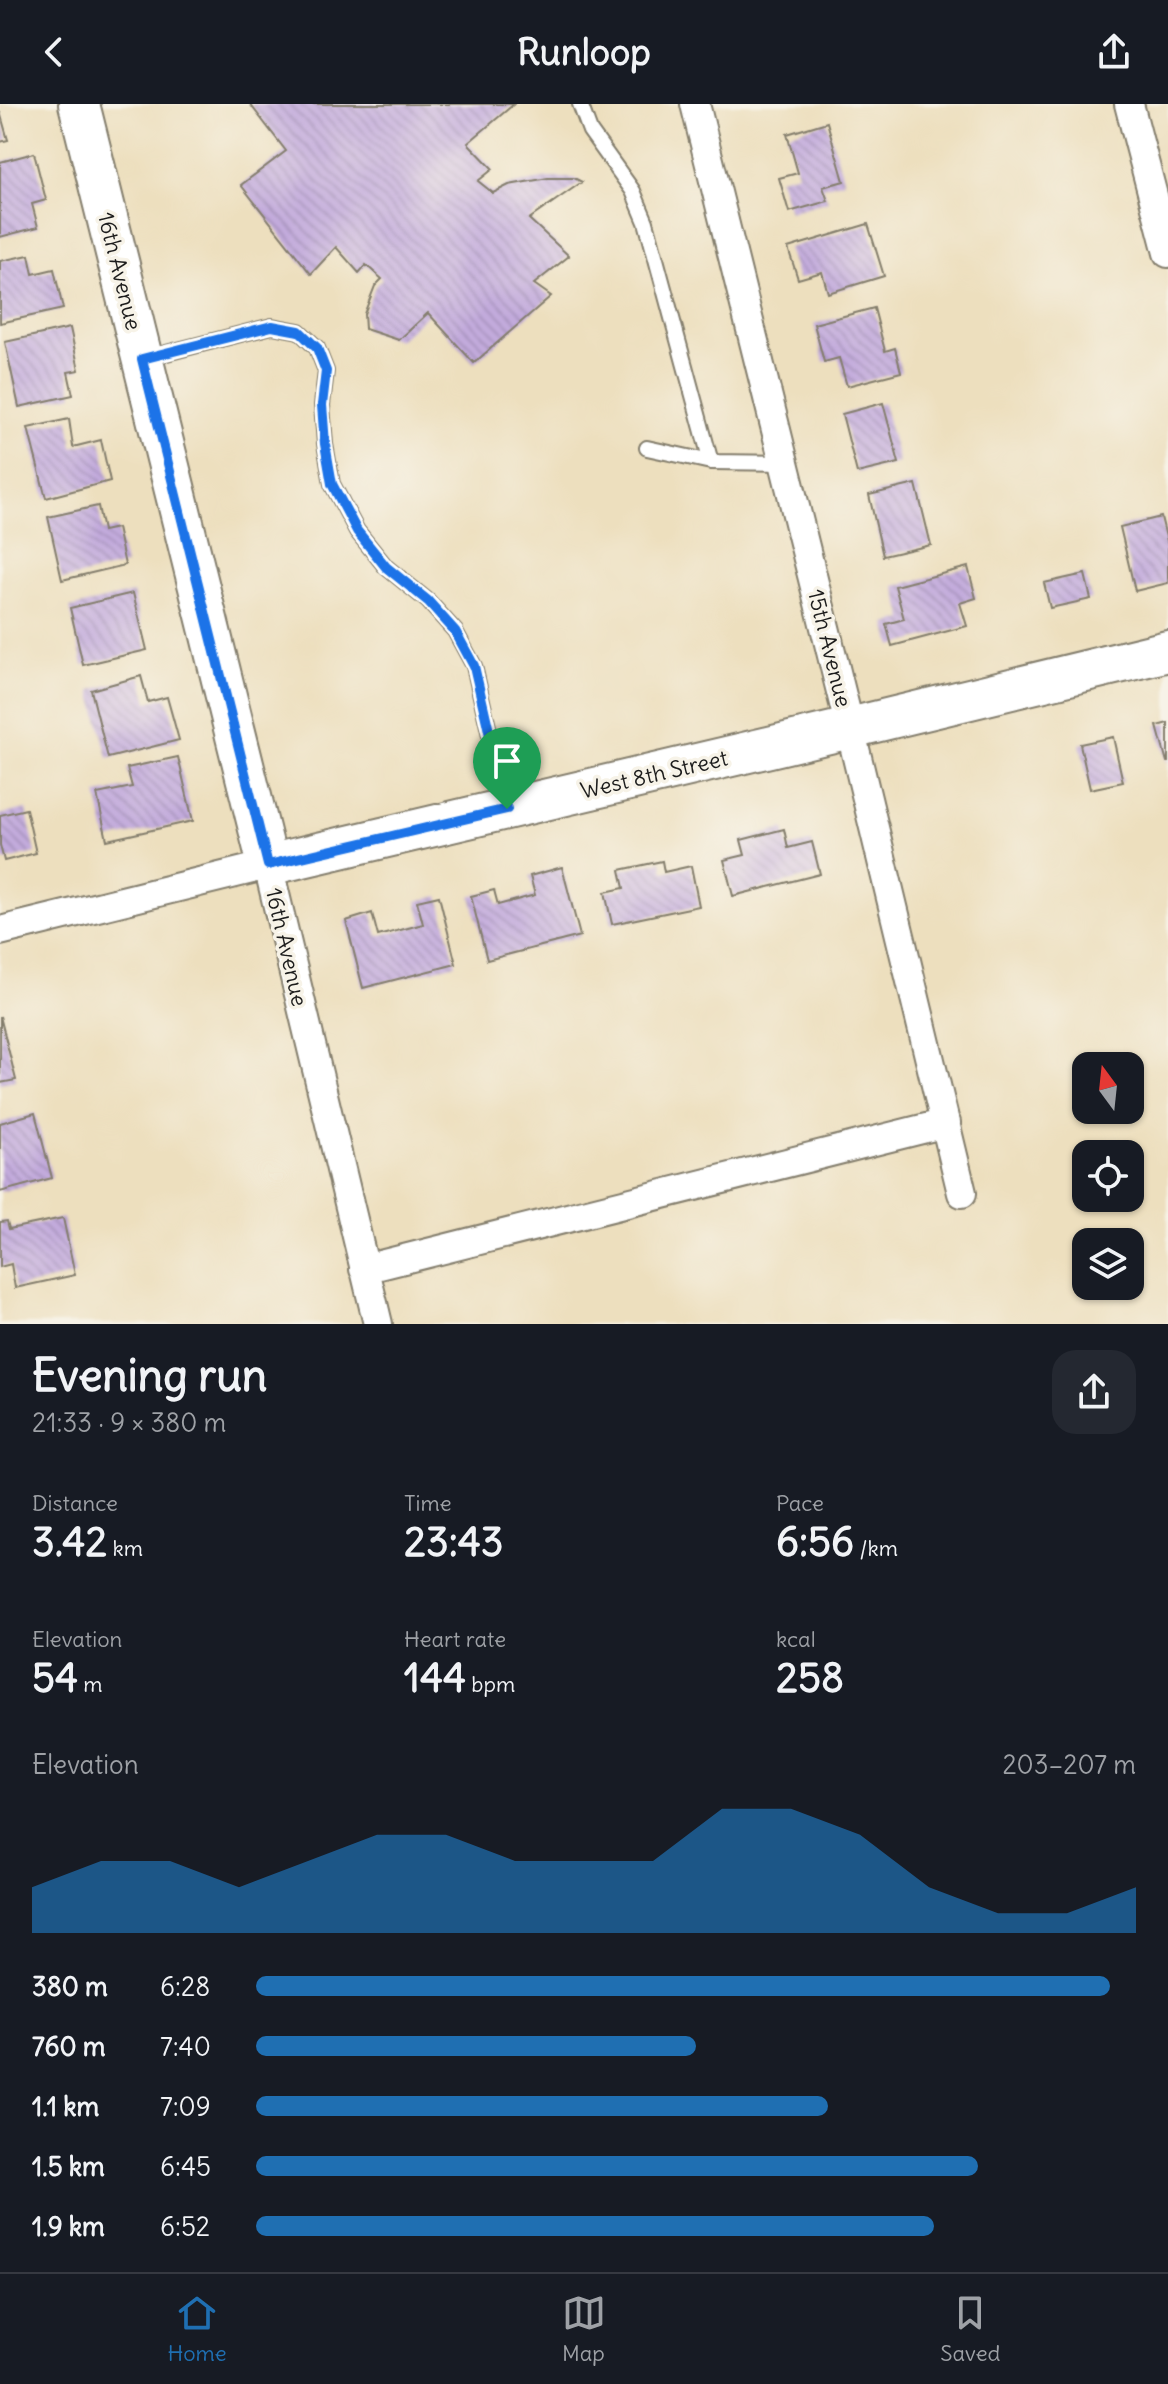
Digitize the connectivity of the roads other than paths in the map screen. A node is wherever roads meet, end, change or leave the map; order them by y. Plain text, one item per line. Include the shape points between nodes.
1 (79, 104) edge
2 (580, 104) edge
3 (695, 104) edge
4 (1129, 104) edge
5 (1168, 253) edge
6 (142, 359) junction
7 (647, 448) dead end
8 (711, 462) junction
9 (784, 463) junction
10 (1168, 651) edge
11 (850, 728) junction
12 (507, 809) junction
13 (268, 865) junction
14 (0, 931) edge
15 (946, 1123) junction
16 (962, 1193) dead end
17 (364, 1269) junction
18 (378, 1324) edge

1 - 6 street, 16th Avenue
2 - 8 lane via 590,131 633,191 646,222
3 - 9 street, 15th Avenue
4 - 5 street
6 - 12 lane via 272,326 299,331 317,348 326,371 322,405 332,484 357,531 386,567 455,631 474,666
6 - 13 street, 16th Avenue
7 - 8 lane
8 - 9 lane
9 - 11 street, 15th Avenue
10 - 11 street, West 8th Street
11 - 12 street, West 8th Street
11 - 15 street, 15th Avenue
12 - 13 street, West 8th Street
13 - 14 street, West 8th Street
13 - 17 street, 16th Avenue
15 - 16 street, 15th Avenue
15 - 17 street
17 - 18 street, 16th Avenue

